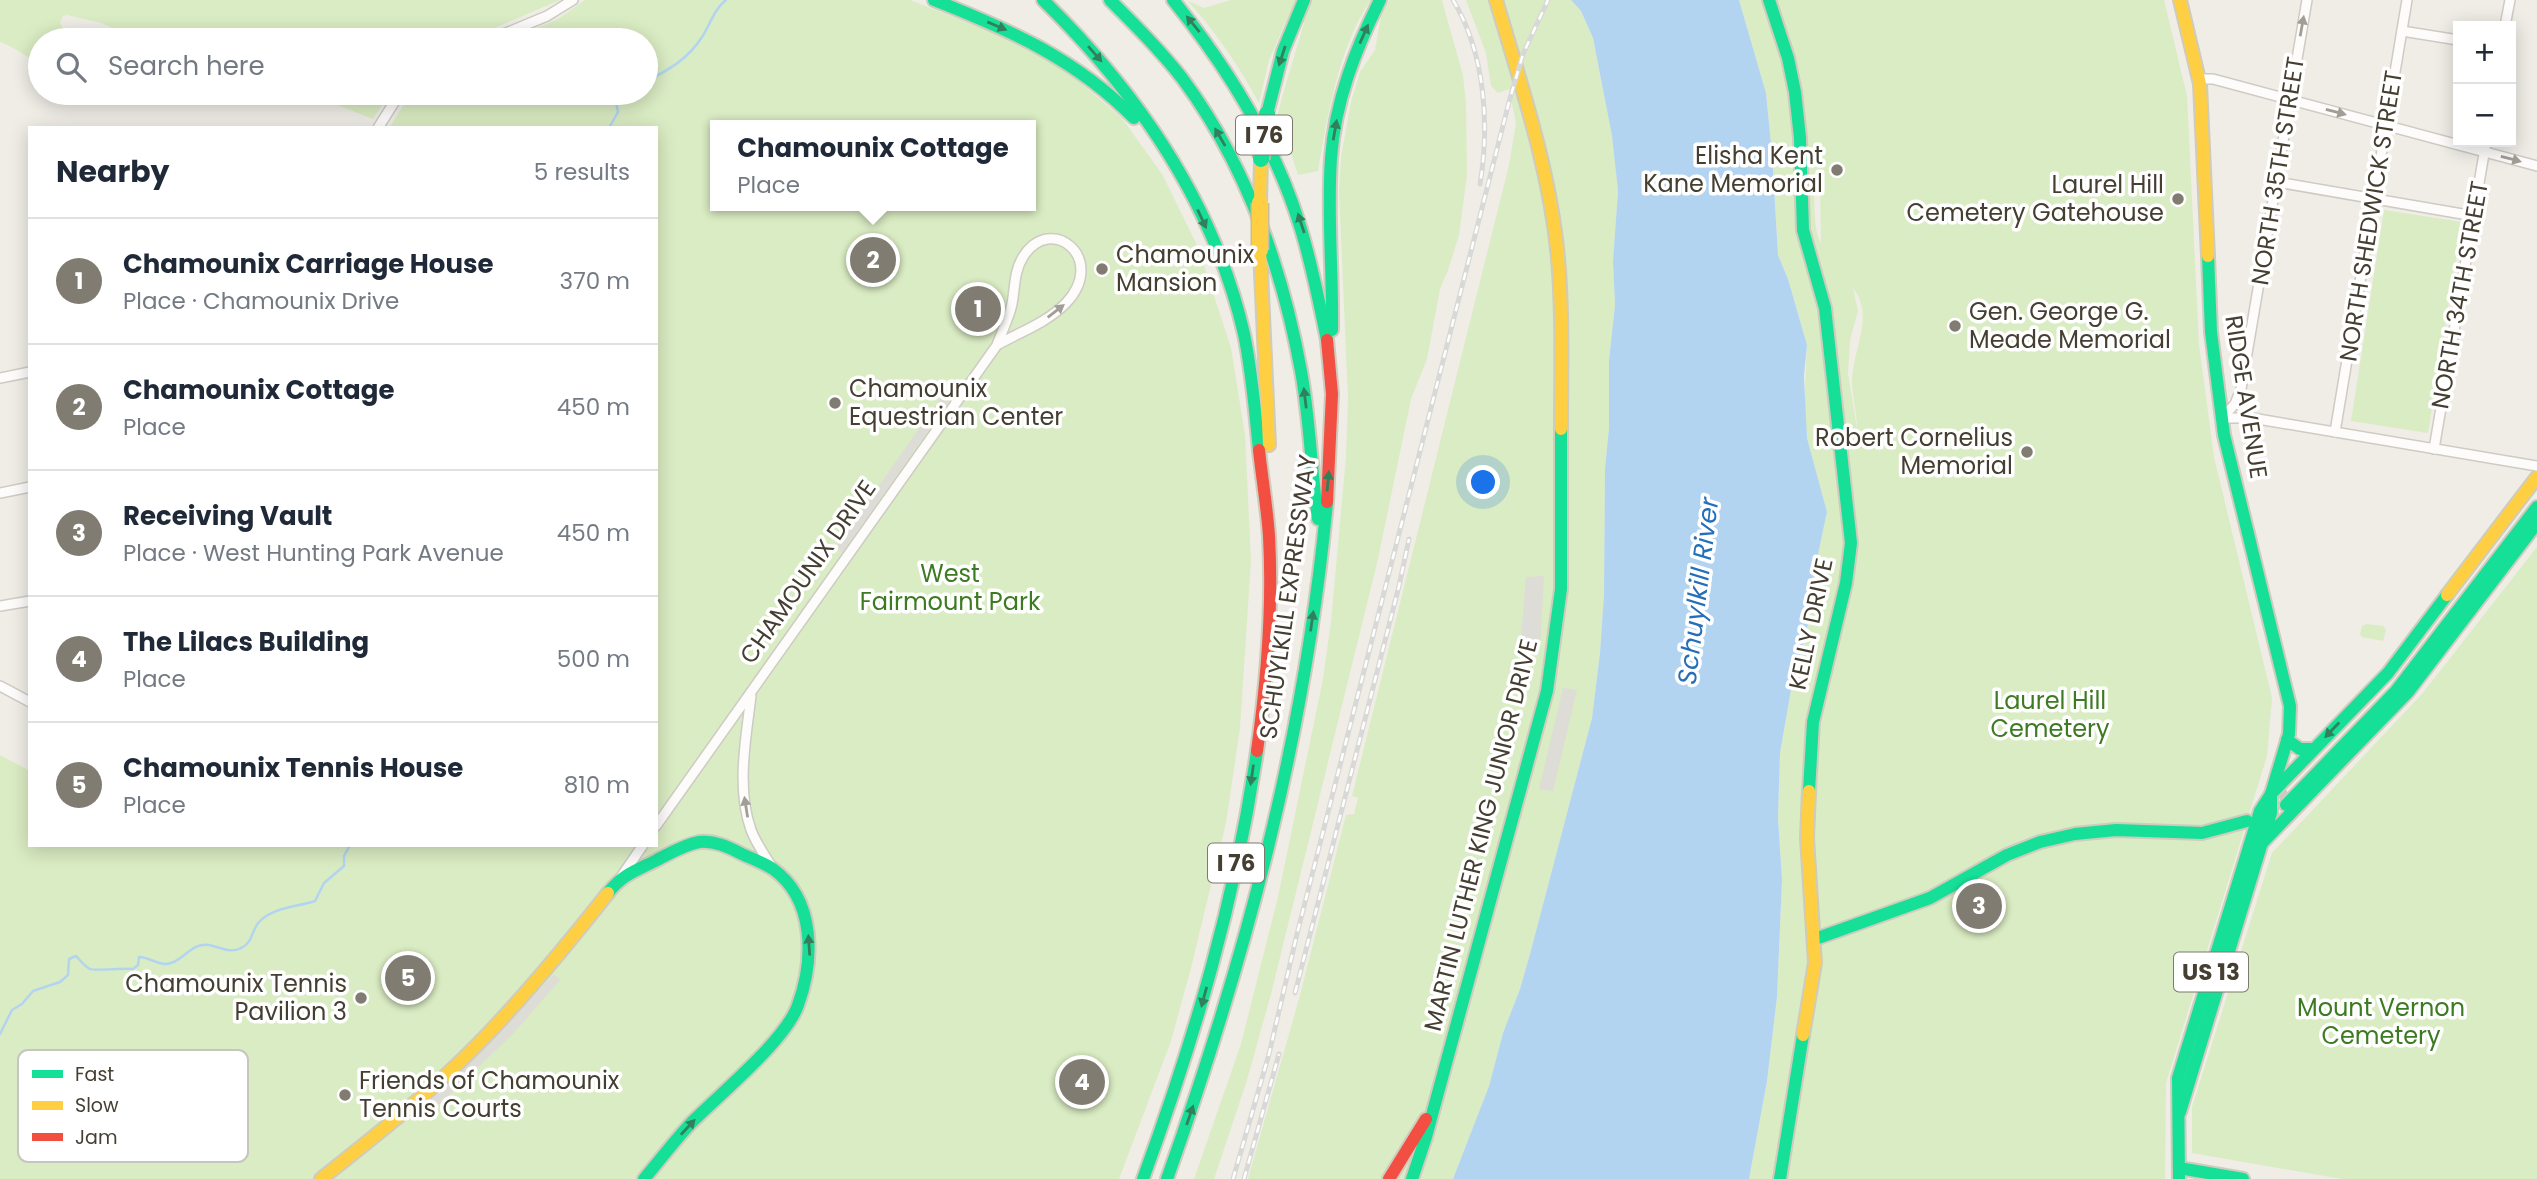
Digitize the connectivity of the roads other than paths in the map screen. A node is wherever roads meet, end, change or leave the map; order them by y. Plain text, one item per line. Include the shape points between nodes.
1 (573, 0) edge
2 (934, 0) edge
3 (1110, 0) edge
4 (1173, 0) edge
5 (1304, 0) edge
6 (1380, 0) edge
7 (1496, 0) edge
8 (1769, 0) edge
9 (2180, 0) edge
10 (2306, 0) edge
11 (2407, 0) edge
12 (2510, 0) edge
13 (1046, 2) edge
14 (2506, 21) edge
15 (518, 28) edge
16 (2402, 31) junction
17 (2453, 39) edge
18 (2199, 79) junction
19 (2290, 100) junction
20 (392, 105) edge
21 (379, 126) edge
22 (2387, 126) junction
23 (2453, 140) edge
24 (2485, 147) edge
25 (2537, 166) edge
26 (1181, 176) junction
27 (2277, 182) junction
28 (2375, 199) junction
29 (2474, 216) junction
30 (997, 345) junction
31 (1331, 365) junction
32 (28, 372) edge
33 (0, 378) edge
34 (2221, 418) junction
35 (2335, 432) junction
36 (2434, 449) junction
37 (2537, 466) edge
38 (2537, 477) edge
39 (28, 487) edge
40 (0, 493) edge
41 (2537, 496) edge
42 (2537, 507) edge
43 (2537, 523) edge
44 (1269, 536) junction
45 (1322, 549) junction
46 (28, 601) edge
47 (0, 606) edge
48 (0, 686) edge
49 (751, 692) junction
50 (28, 701) edge
51 (2287, 740) junction
52 (2314, 749) junction
53 (2271, 794) junction
54 (658, 823) edge
55 (2245, 825) dead end
56 (2262, 843) junction
57 (642, 847) edge
58 (773, 869) junction
59 (620, 878) junction
60 (1815, 939) junction
61 (1434, 1104) junction
62 (2179, 1116) junction
63 (2179, 1174) edge
64 (321, 1179) edge
65 (644, 1179) edge
66 (1143, 1179) edge
67 (1167, 1179) edge
68 (1388, 1179) edge
69 (1412, 1179) edge
70 (1780, 1179) edge
71 (2243, 1179) edge

1 - 15 street
2 -> 26 main road via 1021,36 1090,77 1126,108
45 -> 3 main road via 1298,354 1283,290 1254,206 1226,147 1184,82
31 -> 4 main road, SCHUYLKILL EXPRESSWAY / I 76 via 1312,259 1287,183 1233,78
5 -> 44 main road, bridge via 1283,51 1261,159
31 -> 6 main road via 1334,133 1350,68
7 - 61 main road, MARTIN LUTHER KING JUNIOR DRIVE via 1538,145 1558,258 1561,589 1547,691
8 - 60 main road, KELLY DRIVE via 1795,92 1803,230 1825,308 1851,543 1812,740 1807,838
9 - 18 main road, RIDGE AVENUE
19 -> 10 street, NORTH 35TH STREET
11 - 16 street, NORTH SHEDWICK STREET
12 - 14 street
13 -> 26 main road, SCHUYLKILL EXPRESSWAY / I 76 via 1122,87
16 - 17 street
16 - 22 street, NORTH SHEDWICK STREET
18 - 19 street
18 - 34 main road, RIDGE AVENUE via 2211,332
19 -> 22 street
19 - 27 street, NORTH 35TH STREET
20 - 21 street
22 - 23 street
22 - 28 street, NORTH SHEDWICK STREET
24 -> 25 street
24 - 29 street, NORTH 34TH STREET
26 -> 44 main road, SCHUYLKILL EXPRESSWAY / I 76 via 1216,252 1242,331
27 - 28 street
27 - 34 street, NORTH 35TH STREET via 2241,389 2238,400
28 - 29 street
28 - 35 street, NORTH SHEDWICK STREET
29 - 36 street, NORTH 34TH STREET
30 -> 30 street, CHAMOUNIX DRIVE via 1048,317 1074,294 1080,269 1073,246 1060,240 1045,241 1023,256
30 - 49 street, CHAMOUNIX DRIVE
45 -> 31 main road, SCHUYLKILL EXPRESSWAY / I 76 via 1331,449
32 - 33 street
34 - 35 street via 2252,418
34 - 51 main road, RIDGE AVENUE via 2287,690
35 - 36 street
36 - 37 street
38 -> 52 main road, US 13 via 2398,661
39 - 40 street
41 - 42 main road via 2388,692 2287,799 2396,691
43 - 56 main road, US 13 via 2408,692
44 -> 66 main road, SCHUYLKILL EXPRESSWAY / I 76 via 1259,725 1243,828 1195,1030
67 -> 45 main road, SCHUYLKILL EXPRESSWAY / I 76 via 1233,983 1269,848 1300,702
46 - 47 street
48 - 50 street
49 - 54 street, CHAMOUNIX DRIVE
58 -> 49 street via 752,831 746,809 744,768
51 - 52 main road via 2300,749
51 - 53 main road, RIDGE AVENUE
52 - 53 main road, US 13
53 - 56 main road, RIDGE AVENUE
53 - 62 main road, RIDGE AVENUE / US 13 via 2260,811 2180,1070
55 - 60 main road via 2221,836 2188,840 2065,836 2029,846 1930,898
56 - 62 main road, RIDGE AVENUE / US 13
57 - 59 street
58 - 59 main road via 724,845 700,842
65 -> 58 main road via 705,1109 783,1032 802,997 810,958 806,919 790,887
59 - 64 main road via 550,966 485,1037 404,1114
60 - 70 main road, KELLY DRIVE
61 - 68 main road
61 - 69 main road, MARTIN LUTHER KING JUNIOR DRIVE
62 - 63 main road, RIDGE AVENUE / US 13
63 - 71 main road

